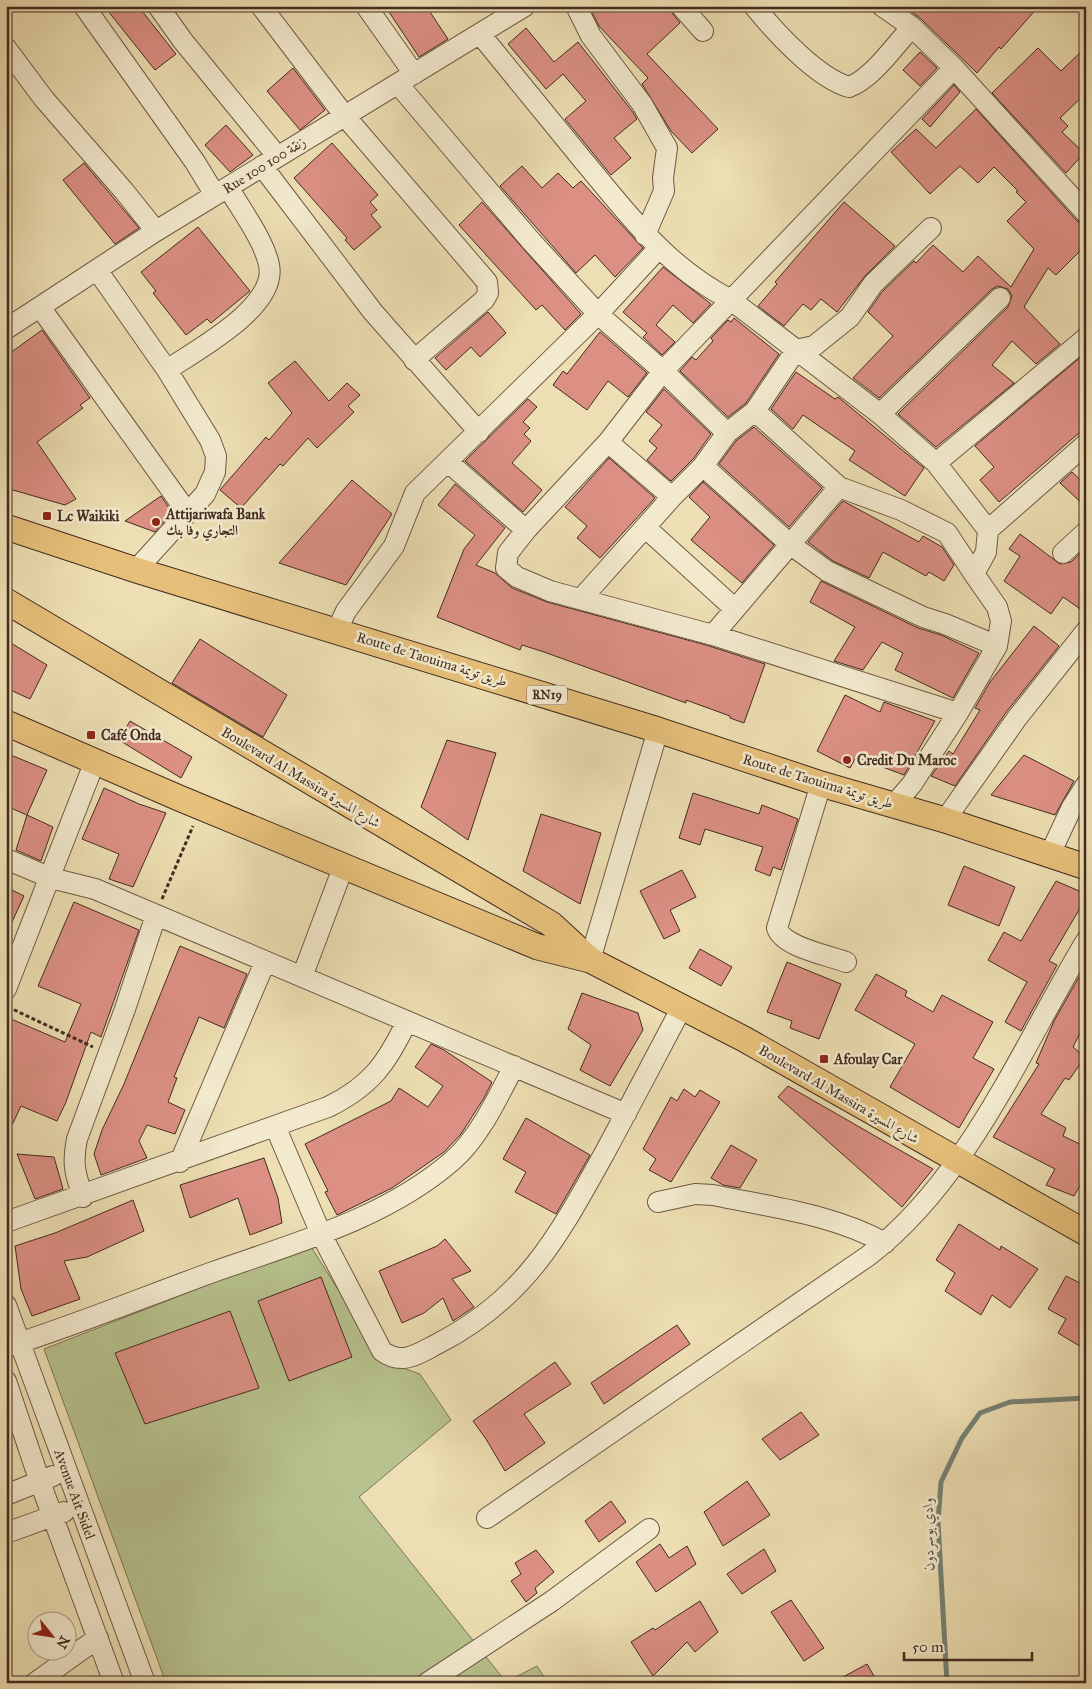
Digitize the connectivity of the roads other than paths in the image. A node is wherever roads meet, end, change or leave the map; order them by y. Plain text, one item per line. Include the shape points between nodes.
1 (84, 6) edge
2 (158, 6) edge
3 (261, 6) edge
4 (366, 6) edge
5 (525, 6) edge
6 (576, 6) edge
7 (681, 6) edge
8 (754, 6) edge
9 (882, 6) edge
10 (912, 27) junction
11 (703, 31) dead end
12 (480, 34) junction
13 (6, 48) edge
14 (954, 68) junction
15 (406, 79) junction
16 (344, 115) junction
17 (270, 161) junction
18 (221, 191) junction
19 (1086, 213) edge
20 (931, 228) dead end
21 (156, 231) junction
22 (652, 242) junction
23 (97, 270) junction
24 (1000, 298) dead end
25 (731, 300) junction
26 (40, 307) junction
27 (598, 314) junction
28 (10, 319) edge
29 (1086, 338) edge
30 (796, 350) junction
31 (414, 360) junction
32 (167, 370) junction
33 (663, 371) junction
34 (755, 411) junction
35 (880, 414) junction
36 (479, 432) junction
37 (727, 433) junction
38 (608, 442) junction
39 (1086, 444) edge
40 (448, 462) junction
41 (936, 463) junction
42 (703, 466) junction
43 (839, 487) junction
44 (672, 497) junction
45 (187, 512) junction
46 (6, 527) edge
47 (646, 528) junction
48 (526, 530) junction
49 (988, 530) junction
50 (1086, 532) edge
51 (790, 545) junction
52 (1063, 553) dead end
53 (136, 570) junction
54 (974, 574) junction
55 (581, 599) junction
56 (6, 601) edge
57 (735, 609) junction
58 (337, 630) junction
59 (1086, 631) edge
60 (713, 635) junction
61 (997, 646) junction
62 (958, 713) junction
63 (6, 723) edge
64 (658, 730) junction
65 (95, 761) junction
66 (821, 784) junction
67 (1086, 785) edge
68 (894, 805) junction
69 (945, 820) junction
70 (1050, 854) junction
71 (6, 859) edge
72 (344, 865) junction
73 (1086, 867) edge
74 (51, 878) junction
75 (156, 915) junction
76 (1086, 942) edge
77 (590, 960) junction
78 (265, 962) junction
79 (846, 962) dead end
80 (302, 977) junction
81 (6, 990) edge
82 (682, 1007) junction
83 (407, 1021) junction
84 (514, 1066) junction
85 (626, 1114) junction
86 (276, 1126) junction
87 (180, 1162) junction
88 (958, 1162) junction
89 (84, 1197) junction
90 (658, 1202) dead end
91 (6, 1222) edge
92 (1086, 1233) edge
93 (320, 1234) junction
94 (884, 1243) junction
95 (6, 1305) edge
96 (14, 1344) edge
97 (6, 1381) edge
98 (66, 1471) junction
99 (40, 1482) junction
100 (6, 1495) edge
101 (80, 1506) junction
102 (53, 1516) junction
103 (487, 1518) dead end
104 (650, 1529) dead end
105 (6, 1533) edge
106 (98, 1638) junction
107 (34, 1683) edge
108 (114, 1683) edge
109 (144, 1683) edge
110 (427, 1683) edge

1 - 18 street via 195,162
2 - 17 street
3 - 16 street
4 - 15 street
5 - 12 street, Rue 100 زنقة 100
6 - 22 street via 591,36 642,104 667,148 664,191
7 - 11 street
8 - 10 street via 784,40 814,66 829,78 849,87 868,75
9 - 10 street
10 - 14 street
12 - 15 street, Rue 100 زنقة 100
12 - 22 street
13 - 21 street via 44,99
14 - 19 street
14 - 25 street
15 - 16 street, Rue 100 زنقة 100
15 - 27 street via 531,241
16 - 17 street, Rue 100 زنقة 100
16 - 31 street via 488,287 488,293 477,306
17 - 18 street, Rue 100 زنقة 100
17 - 31 street via 368,306
18 - 21 street, Rue 100 زنقة 100
18 - 32 street via 264,251 269,266 268,285 248,313
20 - 30 street via 873,284 850,317 814,346
21 - 23 street, Rue 100 زنقة 100
22 - 25 street via 713,290
22 - 27 street
23 - 26 street, Rue 100 زنقة 100
23 - 32 street
24 - 35 street
25 - 30 street
25 - 33 street
26 - 28 street, Rue 100 زنقة 100
26 - 45 street
27 - 33 street
27 - 36 street
29 - 41 street
30 - 34 street
30 - 35 street
31 - 36 street
32 - 45 street via 210,440 216,456 212,485
33 - 37 street
33 - 38 street
34 - 37 street
34 - 43 street
35 - 41 street
36 - 40 street
37 - 42 street
38 - 44 street
38 - 48 street
39 - 49 street
40 - 48 street
40 - 58 street via 415,493 394,546 346,611
41 - 49 street
42 - 44 street
42 - 51 street
43 - 51 street
43 - 54 street via 901,510 947,533
44 - 47 street
45 - 53 street
46 - 53 main road, Route de Taouima طريق تويمة / RN19
47 - 55 street
47 - 57 street
48 - 55 street via 508,553 506,568 533,585
49 - 54 street via 986,552
50 - 52 street
51 - 57 street
51 - 61 street via 826,571 923,617
53 - 58 main road, Route de Taouima طريق تويمة / RN19
54 - 61 street via 998,607 1001,621
55 - 60 street
56 - 77 main road, Boulevard Al Massira شارع المسيرة via 550,924
57 - 60 street
58 - 64 main road, Route de Taouima طريق تويمة / RN19
59 - 69 street via 1017,718
60 - 62 street
61 - 62 street
62 - 68 street via 912,784
63 - 65 main road, Boulevard Al Massira شارع المسيرة
64 - 66 main road, Route de Taouima طريق تويمة / RN19
64 - 77 street
65 - 72 main road, Boulevard Al Massira شارع المسيرة
65 - 74 street
66 - 68 main road, Route de Taouima طريق تويمة / RN19
66 - 79 street via 777,928 789,942
67 - 70 street
68 - 69 main road, Route de Taouima طريق تويمة / RN19
69 - 70 main road, Route de Taouima طريق تويمة / RN19
70 - 73 main road, Route de Taouima طريق تويمة / RN19
71 - 74 street
72 - 77 main road, Boulevard Al Massira شارع المسيرة via 538,947
72 - 80 street
74 - 75 street via 95,889
74 - 81 street
75 - 78 street
75 - 89 street via 77,1138 73,1157 75,1174
76 - 88 street
77 - 82 main road, Boulevard Al Massira شارع المسيرة
78 - 80 street
78 - 87 street
80 - 83 street
82 - 85 street
82 - 88 main road, Boulevard Al Massira شارع المسيرة
83 - 84 street
83 - 86 street via 391,1054 372,1078 351,1096
84 - 85 street
84 - 93 street via 481,1126 454,1160 416,1189 385,1207
85 - 93 street via 550,1247 524,1278 476,1323 410,1358 395,1358 382,1351
86 - 87 street
86 - 93 street
87 - 89 street
88 - 92 main road, Boulevard Al Massira شارع المسيرة
88 - 94 street via 922,1208
89 - 91 street
90 - 94 street via 694,1194 713,1195 834,1221
93 - 96 street
94 - 103 street
95 - 96 street, Avenue Ait Sidel
96 - 98 street, Avenue Ait Sidel
97 - 99 street, Avenue Ait Sidel
98 - 99 street
98 - 101 street, Avenue Ait Sidel
99 - 100 street
99 - 102 street, Avenue Ait Sidel
101 - 102 street
101 - 109 street, Avenue Ait Sidel
102 - 105 street
102 - 106 street, Avenue Ait Sidel
104 - 110 street via 552,1601
106 - 107 street
106 - 108 street, Avenue Ait Sidel

